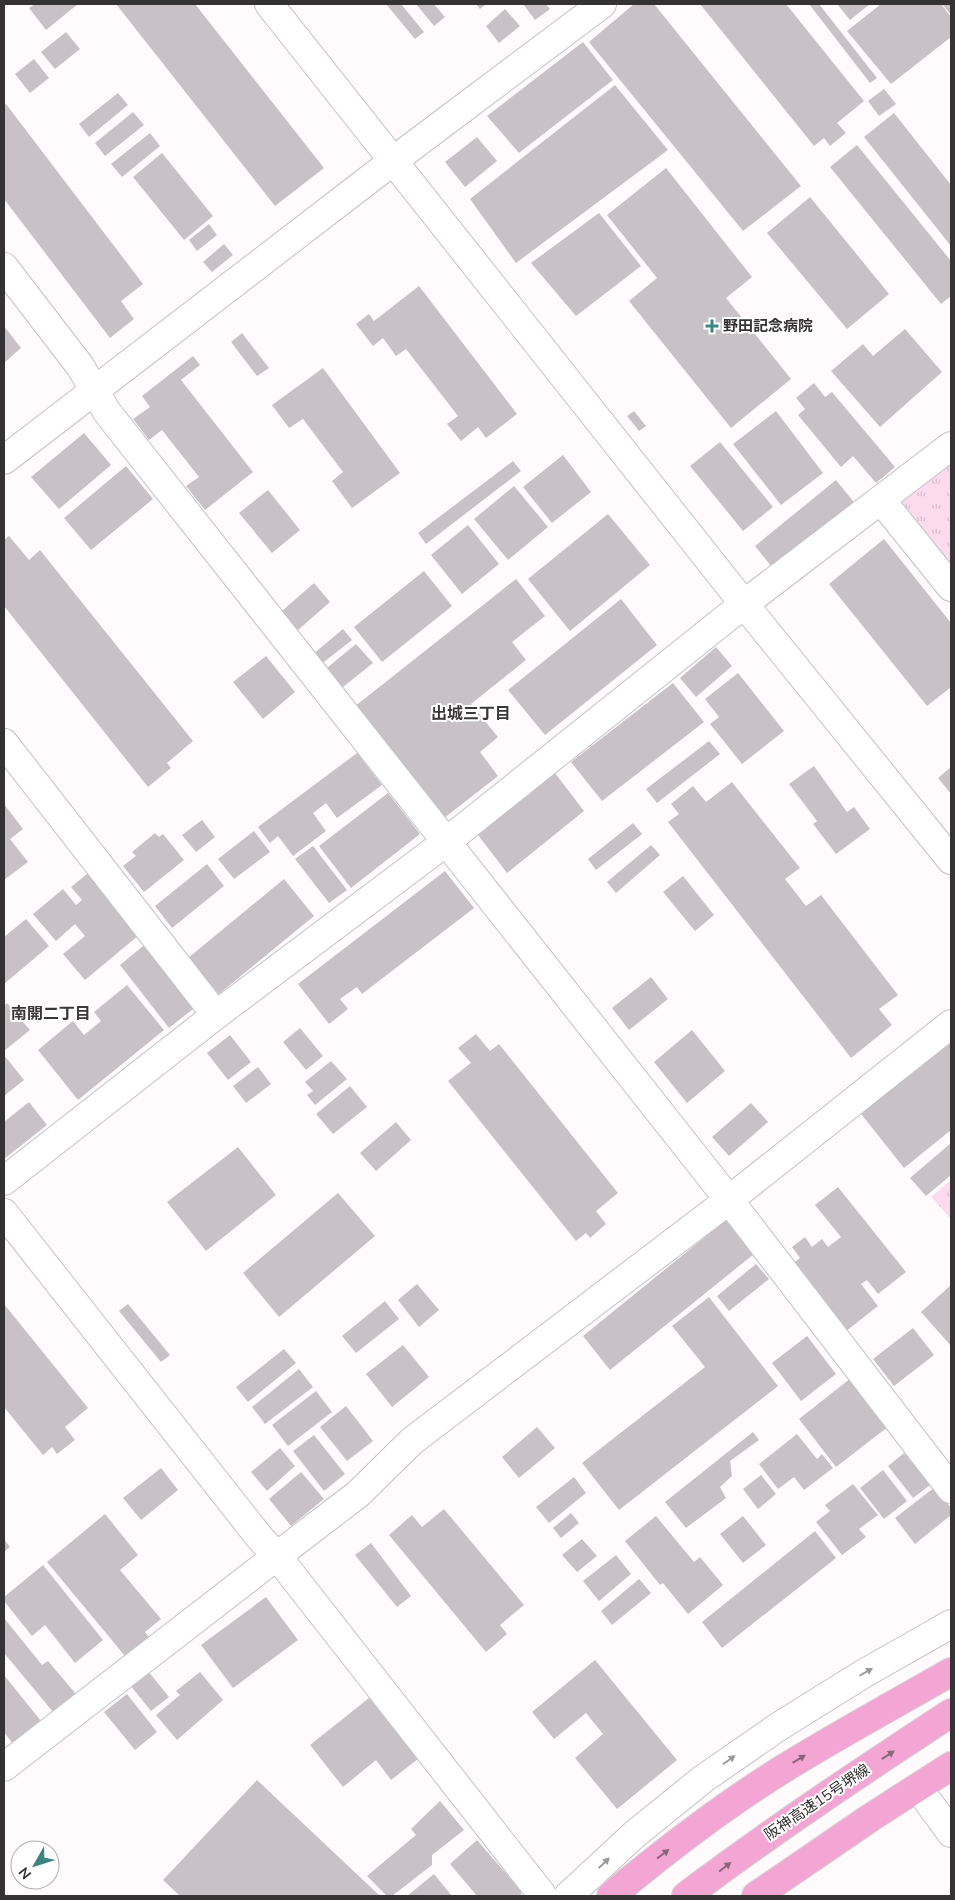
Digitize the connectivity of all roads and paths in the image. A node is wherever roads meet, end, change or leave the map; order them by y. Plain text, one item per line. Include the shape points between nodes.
1 (269, 4) edge
2 (593, 6) edge
3 (393, 161) junction
4 (4, 267) edge
5 (94, 390) junction
6 (951, 446) edge
7 (4, 460) edge
8 (882, 500) junction
9 (951, 587) edge
10 (744, 604) junction
11 (4, 743) edge
12 (446, 842) junction
13 (947, 845) edge
14 (216, 1015) junction
15 (951, 1024) edge
16 (4, 1181) edge
17 (729, 1200) junction
18 (4, 1213) edge
19 (951, 1489) edge
20 (277, 1556) junction
21 (951, 1624) edge
22 (951, 1672) edge
23 (951, 1713) edge
24 (4, 1765) edge
25 (951, 1766) edge
26 (951, 1777) edge
27 (924, 1796) junction
28 (951, 1833) edge
29 (543, 1896) edge
30 (568, 1896) edge
31 (611, 1896) edge
32 (686, 1896) edge
33 (756, 1896) edge
34 (773, 1896) edge

1 - 3 street
2 - 3 street
3 - 5 street
3 - 10 street
4 - 5 street via 80,366
5 - 7 street
5 - 12 street via 107,412
6 - 8 street
8 - 9 street
8 - 10 street
10 - 12 street
10 - 13 street
11 - 14 street
12 - 14 street
12 - 17 street
14 - 16 street
15 - 17 street
17 - 19 street
17 - 20 street via 412,1441 358,1494
18 - 20 street
20 - 24 street
20 - 29 street
30 -> 21 street via 635,1834 703,1779 778,1727
31 -> 22 highway via 715,1815 782,1770
32 -> 23 highway, 阪神高速15号堺線 via 832,1791
25 - 33 highway
26 - 27 street
27 - 28 street
27 - 34 street

